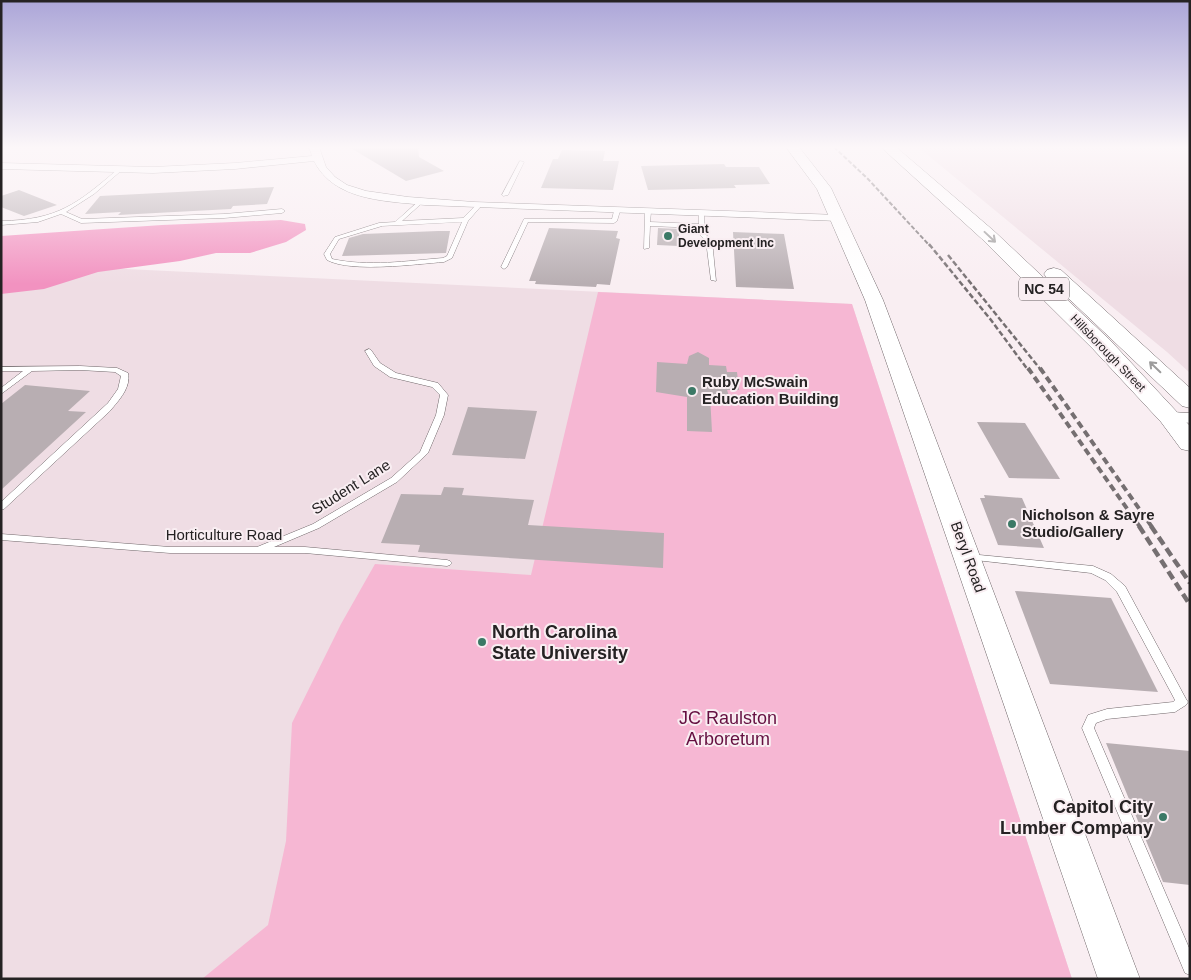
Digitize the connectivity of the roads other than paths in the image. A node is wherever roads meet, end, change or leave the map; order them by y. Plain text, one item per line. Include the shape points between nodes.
1 (92, 193) edge
2 (362, 193) edge
3 (826, 193) edge
4 (940, 193) edge
5 (961, 193) edge
6 (420, 202) junction
7 (479, 205) junction
8 (531, 207) junction
9 (282, 211) dead end
10 (617, 211) junction
11 (648, 212) junction
12 (63, 213) junction
13 (702, 214) junction
14 (839, 218) junction
15 (465, 220) junction
16 (526, 220) junction
17 (1, 223) edge
18 (397, 223) junction
19 (648, 224) junction
20 (702, 226) junction
21 (646, 248) dead end
22 (504, 267) dead end
23 (714, 280) dead end
24 (369, 351) dead end
25 (1, 369) edge
26 (31, 369) junction
27 (1, 392) edge
28 (1190, 401) edge
29 (1170, 417) junction
30 (1190, 418) edge
31 (1190, 443) edge
32 (1, 507) edge
33 (1, 537) edge
34 (258, 549) junction
35 (968, 557) junction
36 (447, 563) dead end
37 (1190, 968) edge
38 (1119, 979) edge

1 - 12 lane
2 - 6 street
3 - 14 street, Beryl Road
4 -> 29 main road, Hillsborough Street / NC 54 via 1101,344
28 -> 5 main road, Hillsborough Street / NC 54 via 1014,236
6 - 7 street
6 - 18 lane
7 - 8 street
7 - 15 lane
8 - 10 street
8 - 16 lane
9 - 12 lane via 81,221
10 - 11 street
10 - 16 lane via 614,221
11 - 13 street
11 - 19 lane
12 - 17 lane via 47,219
13 - 14 street
13 - 20 lane
14 - 35 street, Beryl Road via 900,367
15 - 18 lane
15 - 18 lane via 450,257 444,260 341,264 330,260 327,254 337,238 381,224
16 - 22 lane
19 - 20 lane
19 - 21 lane
20 - 23 lane via 702,234 709,240
24 - 34 lane, Student Lane via 377,364 393,375 435,386 444,395 440,415 424,453 394,480 316,526
25 - 26 lane
26 - 27 lane
26 - 32 lane via 117,370 125,375 125,383 108,409
29 - 30 street
29 - 31 main road, Hillsborough Street / NC 54
33 - 34 lane, Horticulture Road via 170,550
34 - 36 lane, Horticulture Road via 352,553
35 - 37 lane via 1093,570 1122,589 1182,702 1175,707 1107,714 1092,719 1088,728
35 - 38 street, Beryl Road

